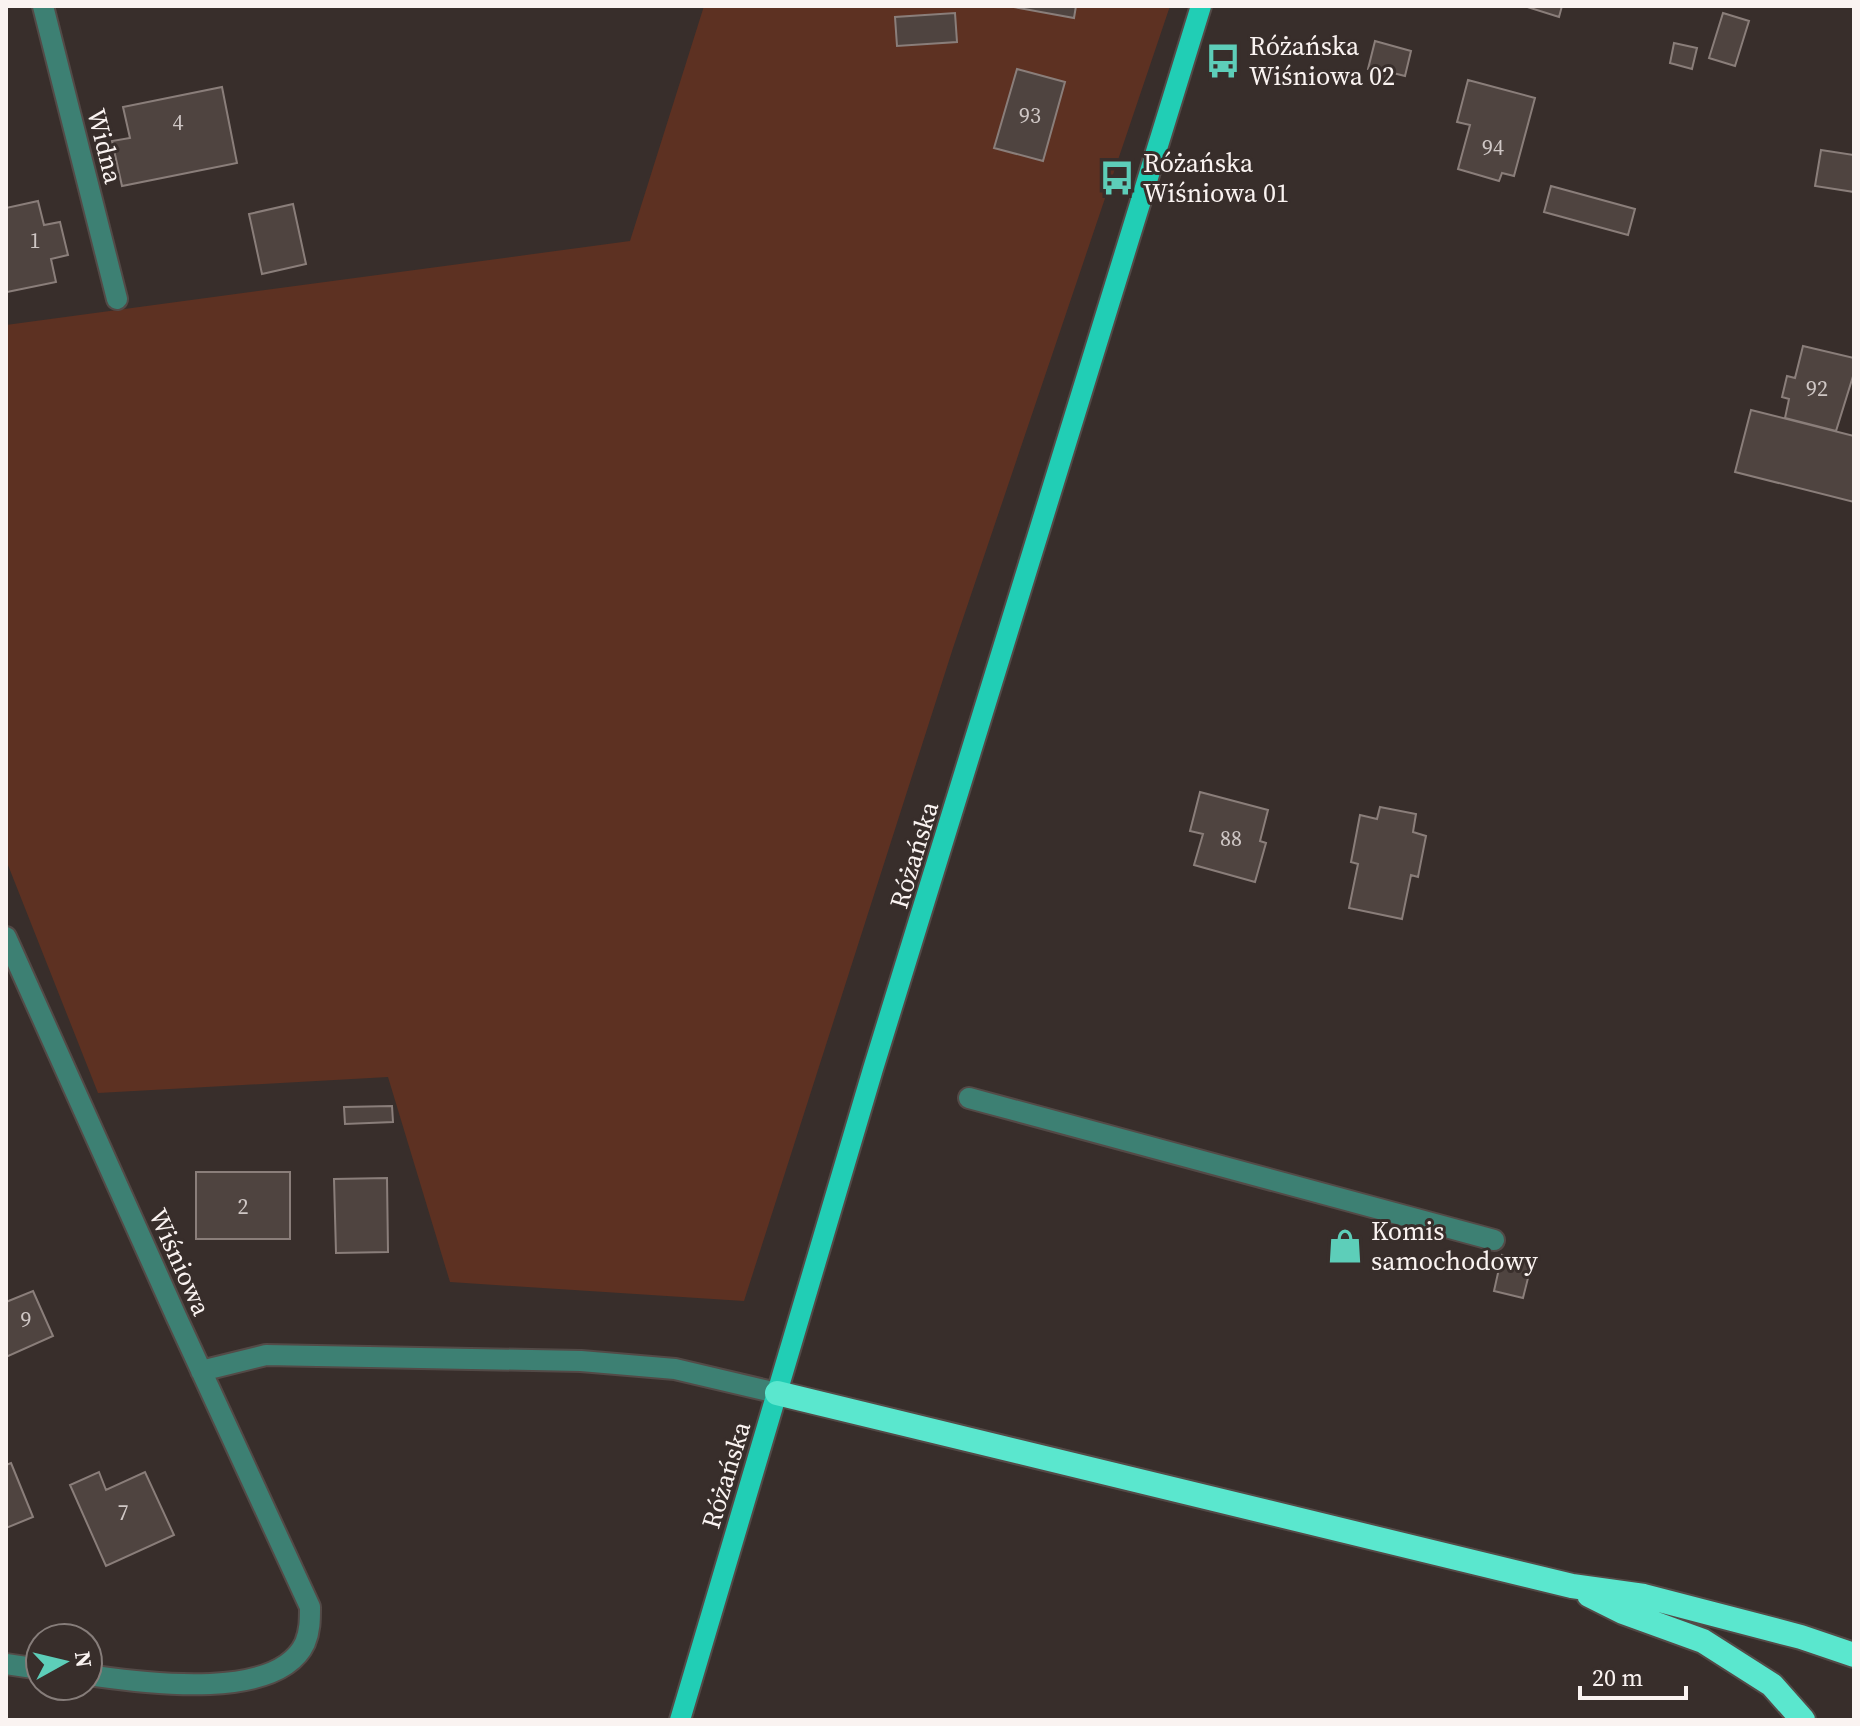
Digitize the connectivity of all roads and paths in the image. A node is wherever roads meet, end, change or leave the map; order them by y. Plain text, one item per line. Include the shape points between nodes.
1 (43, 6) edge
2 (1201, 6) edge
3 (117, 299) dead end
4 (6, 937) edge
5 (969, 1098) dead end
6 (1494, 1240) dead end
7 (201, 1371) junction
8 (777, 1393) junction
9 (1572, 1586) junction
10 (1854, 1655) edge
11 (104, 1677) edge
12 (680, 1720) edge
13 (1803, 1720) edge

1 - 3 street, Widna
2 - 8 main road, Różańska
4 - 7 street, Wiśniowa
5 - 6 street
7 - 8 street via 266,1355 581,1361 675,1369
7 - 11 street, Wiśniowa via 310,1607 310,1627 293,1659 265,1673 183,1686
8 - 9 highway
8 - 12 main road, Różańska
9 - 10 highway via 1644,1596
9 - 13 highway via 1623,1612 1703,1641 1772,1685

